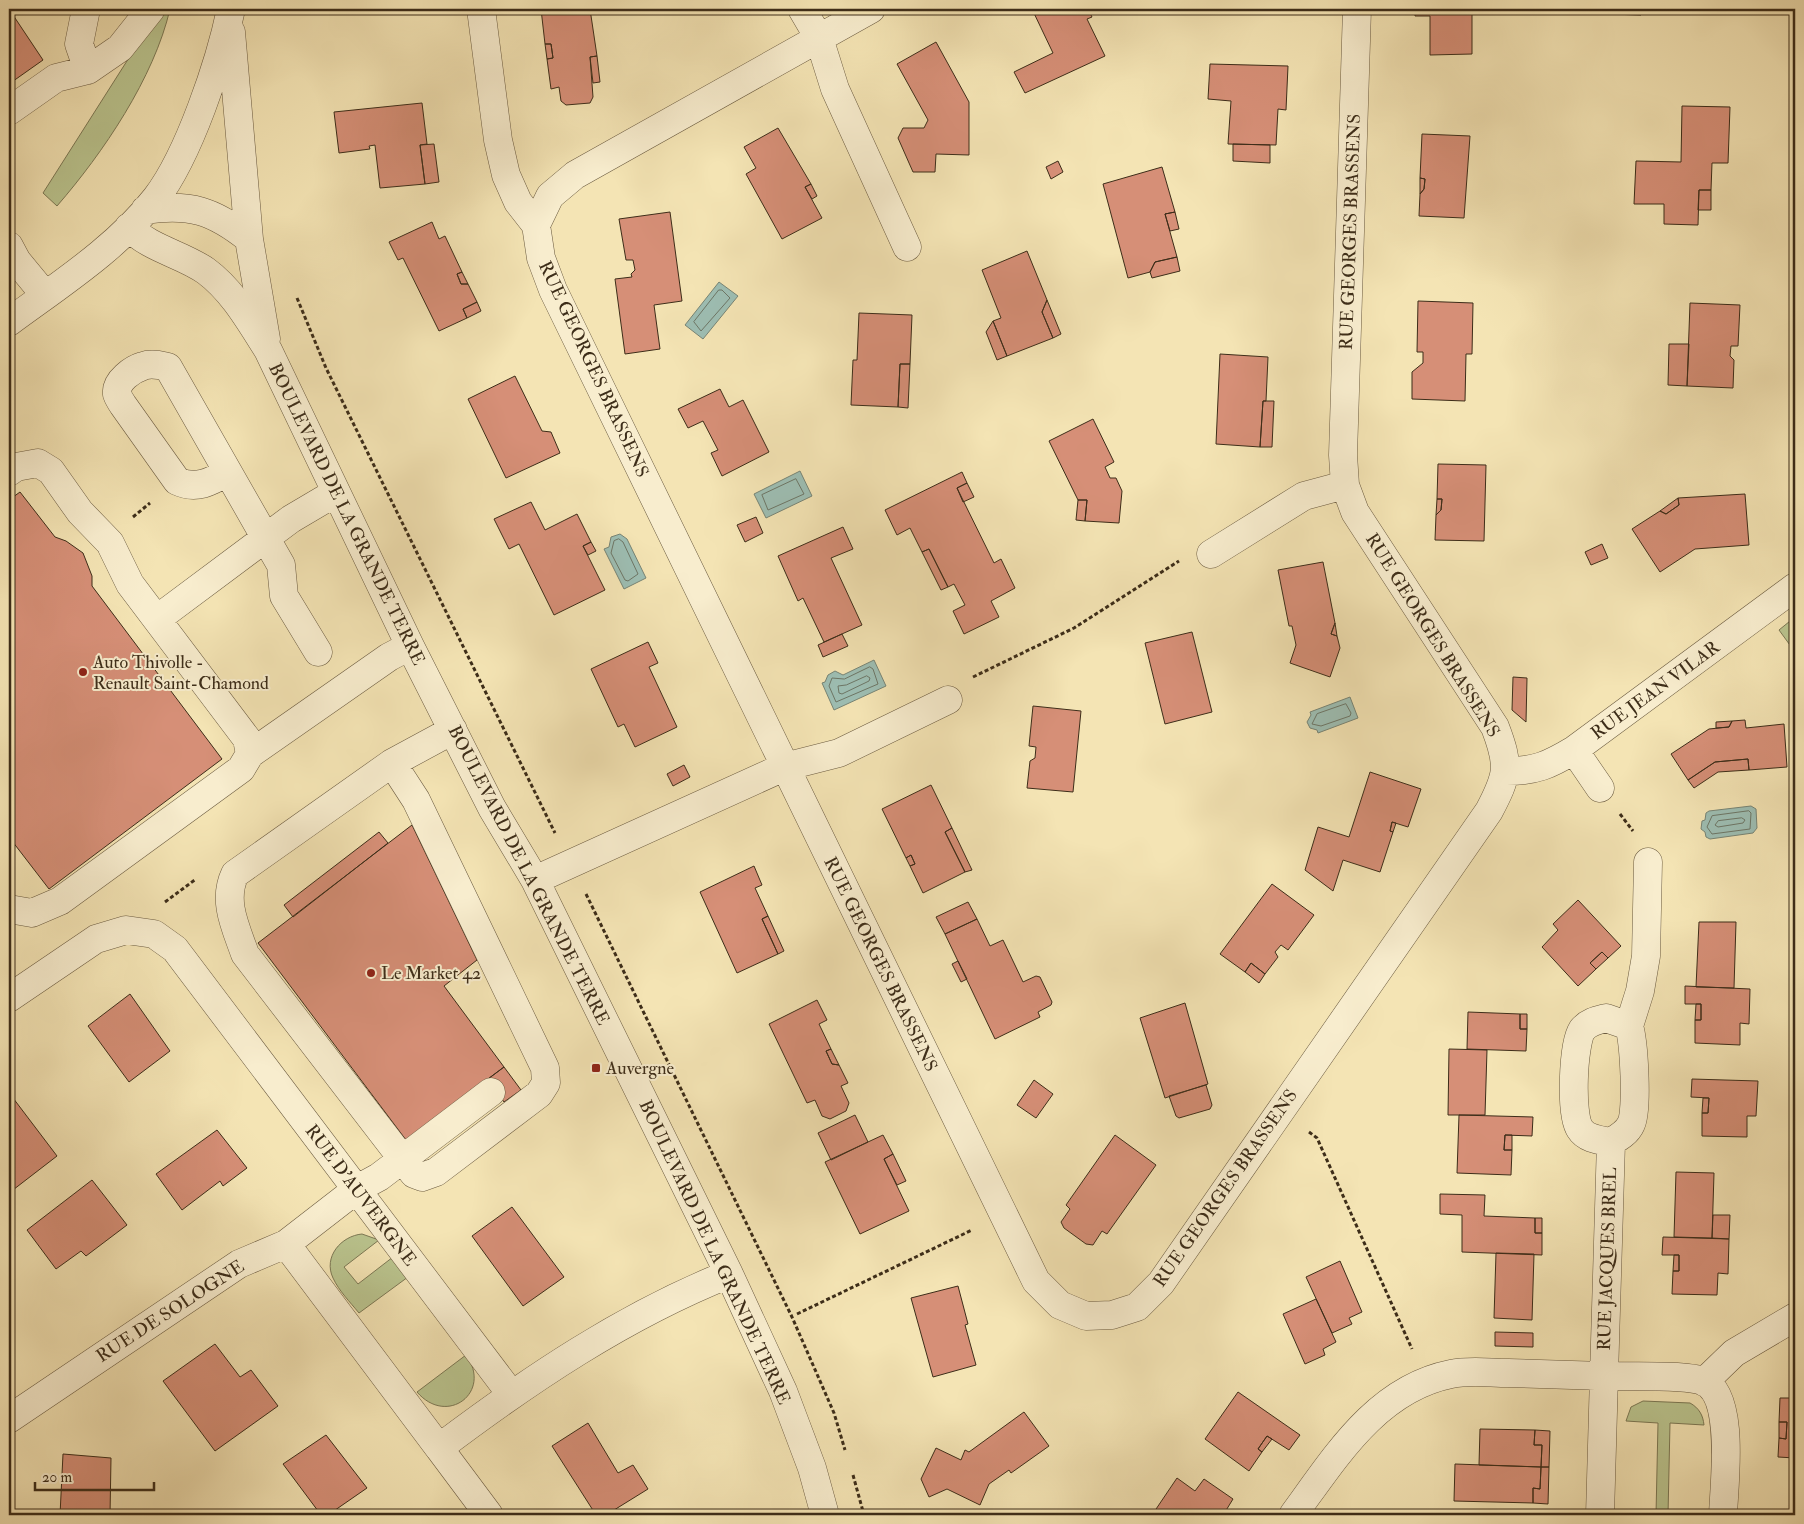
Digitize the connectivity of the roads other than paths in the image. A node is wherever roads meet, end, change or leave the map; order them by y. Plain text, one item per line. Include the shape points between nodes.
1 (86, 9) edge
2 (151, 9) edge
3 (481, 9) edge
4 (802, 9) edge
5 (871, 9) edge
6 (1356, 9) edge
7 (230, 13) edge
8 (819, 38) junction
9 (88, 70) junction
10 (9, 112) edge
11 (137, 218) junction
12 (536, 226) junction
13 (249, 239) junction
14 (9, 246) edge
15 (907, 247) dead end
16 (45, 296) junction
17 (9, 322) edge
18 (268, 350) junction
19 (9, 472) edge
20 (227, 472) junction
21 (1345, 485) junction
22 (335, 493) junction
23 (266, 537) junction
24 (1211, 554) road end
25 (1795, 587) edge
26 (157, 619) junction
27 (410, 646) junction
28 (318, 652) dead end
29 (948, 700) road end
30 (452, 730) junction
31 (1574, 750) junction
32 (250, 754) junction
33 (392, 763) junction
34 (784, 767) junction
35 (1507, 771) junction
36 (1600, 788) road end
37 (1648, 862) road end
38 (535, 880) junction
39 (9, 909) edge
40 (9, 998) edge
41 (1629, 1026) junction
42 (491, 1092) dead end
43 (1611, 1142) junction
44 (403, 1159) junction
45 (357, 1189) junction
46 (286, 1244) junction
47 (729, 1274) junction
48 (1795, 1317) edge
49 (1604, 1376) junction
50 (1704, 1382) junction
51 (511, 1394) junction
52 (9, 1419) edge
53 (439, 1448) junction
54 (489, 1515) edge
55 (825, 1515) edge
56 (1293, 1515) edge
57 (1600, 1515) edge
58 (1723, 1515) edge

1 - 9 street via 79,44
2 - 9 street via 120,48
3 - 12 street via 498,140 506,175 518,202
4 - 8 street
5 - 8 street
6 - 21 street, RUE GEORGES BRASSENS via 1343,455
7 - 11 street via 211,79 181,153 156,198
7 - 13 street, BOULEVARD DE LA GRANDE TERRE
8 - 12 street via 575,175 550,196
8 - 15 street via 835,89
9 - 10 street via 56,78
11 - 13 street via 168,206 201,210 217,216
11 - 16 street
11 - 18 street, BOULEVARD DE LA GRANDE TERRE via 140,239 207,272 241,308
12 - 34 street, RUE GEORGES BRASSENS via 541,258 553,290
13 - 18 street, BOULEVARD DE LA GRANDE TERRE
14 - 16 street
16 - 17 street
18 - 22 street, BOULEVARD DE LA GRANDE TERRE
19 - 26 street via 16,467 38,463 51,471 80,512 110,543 130,584
20 - 20 street via 168,367 157,364 143,366 119,383 117,393 122,405 177,481 187,486 204,484
20 - 23 street
21 - 24 street via 1304,496
21 - 35 street, RUE GEORGES BRASSENS via 1355,512 1495,727
22 - 23 street
22 - 27 street, BOULEVARD DE LA GRANDE TERRE
23 - 26 street
23 - 28 street via 281,565 284,596
25 - 31 street, RUE JEAN VILAR
26 - 32 street via 247,739
27 - 30 street, BOULEVARD DE LA GRANDE TERRE
27 - 32 street via 389,657
29 - 34 street via 839,753
30 - 33 street
30 - 38 street, BOULEVARD DE LA GRANDE TERRE via 492,808
31 - 35 street, RUE JEAN VILAR via 1550,765 1528,771
31 - 36 street
32 - 39 street via 242,768 60,901 32,912
33 - 44 street via 235,874 229,900 245,954
33 - 44 street via 416,800 544,1068 546,1083 539,1094 436,1172 422,1177 414,1174
34 - 35 street, RUE GEORGES BRASSENS via 1036,1281 1060,1305 1086,1316 1112,1315 1137,1307 1161,1282 1489,812
34 - 38 street
37 - 41 street via 1646,956
38 - 47 street, BOULEVARD DE LA GRANDE TERRE
40 - 45 street, RUE D'AUVERGNE via 96,939 126,930 154,934 175,949
41 - 43 street, RUE JACQUES BREL via 1634,1040 1631,1124
41 - 43 street, RUE JACQUES BREL via 1606,1018 1583,1029 1577,1042 1574,1115 1580,1129 1592,1138
42 - 44 street, RUE DE SOLOGNE
43 - 49 street, RUE JACQUES BREL
44 - 45 street, RUE DE SOLOGNE
45 - 46 street, RUE DE SOLOGNE
45 - 51 street, RUE D'AUVERGNE
46 - 52 street, RUE DE SOLOGNE via 239,1264
46 - 53 street
47 - 51 street via 641,1314
47 - 55 street, BOULEVARD DE LA GRANDE TERRE via 782,1391 812,1468
48 - 50 street via 1734,1353
49 - 50 street, RUE JACQUES BREL via 1685,1378
49 - 56 street, RUE JACQUES BREL via 1483,1372 1452,1374 1422,1383 1384,1405 1350,1438
49 - 57 street, RUE JACQUES BREL
50 - 58 street via 1716,1393 1725,1424
51 - 53 street
53 - 54 street

